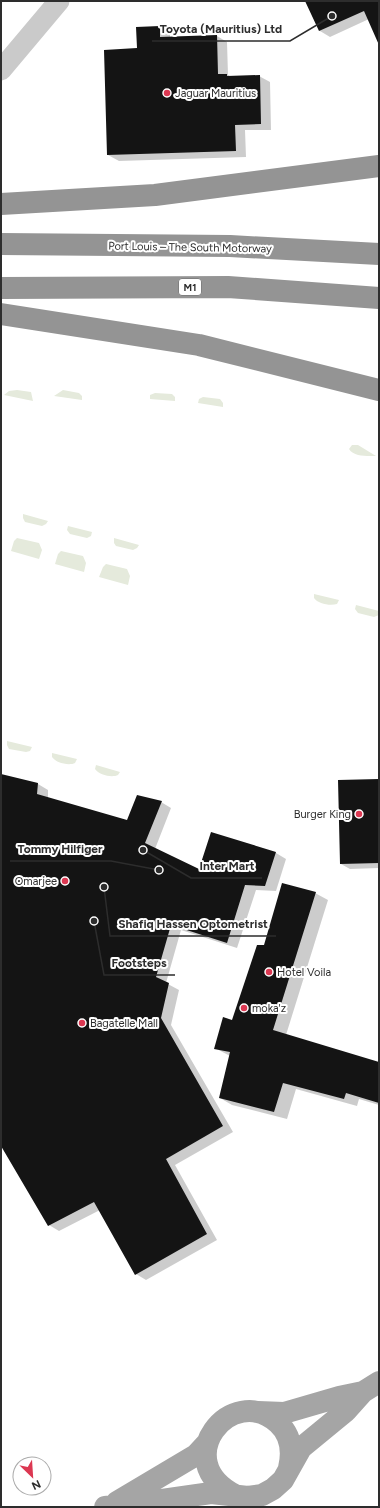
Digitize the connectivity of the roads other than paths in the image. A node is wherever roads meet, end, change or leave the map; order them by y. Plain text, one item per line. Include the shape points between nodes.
1 (59, 1) edge
2 (1, 70) edge
3 (379, 166) edge
4 (1, 204) edge
5 (1, 244) edge
6 (379, 254) edge
7 (1, 288) edge
8 (379, 298) edge
9 (1, 314) edge
10 (379, 390) edge
11 (371, 1387) edge
12 (258, 1412) junction
13 (208, 1442) junction
14 (289, 1469) junction
15 (235, 1495) junction
16 (105, 1507) edge
17 (109, 1507) edge

1 - 2 street
3 - 4 highway via 155,195
5 - 6 highway, Port Louis – The South Motorway via 230,246
7 - 8 highway, M1 via 228,287
9 - 10 highway via 198,345
11 - 12 main road via 284,1412
11 - 14 main road via 301,1448
12 - 13 main road via 242,1412 230,1416 219,1424
12 - 14 main road via 272,1418 283,1428 290,1440 292,1455
13 - 15 main road via 208,1468 214,1480 223,1489
13 - 17 main road via 196,1455
14 - 15 main road via 274,1489 262,1495
15 - 17 main road via 211,1493
16 - 17 main road

